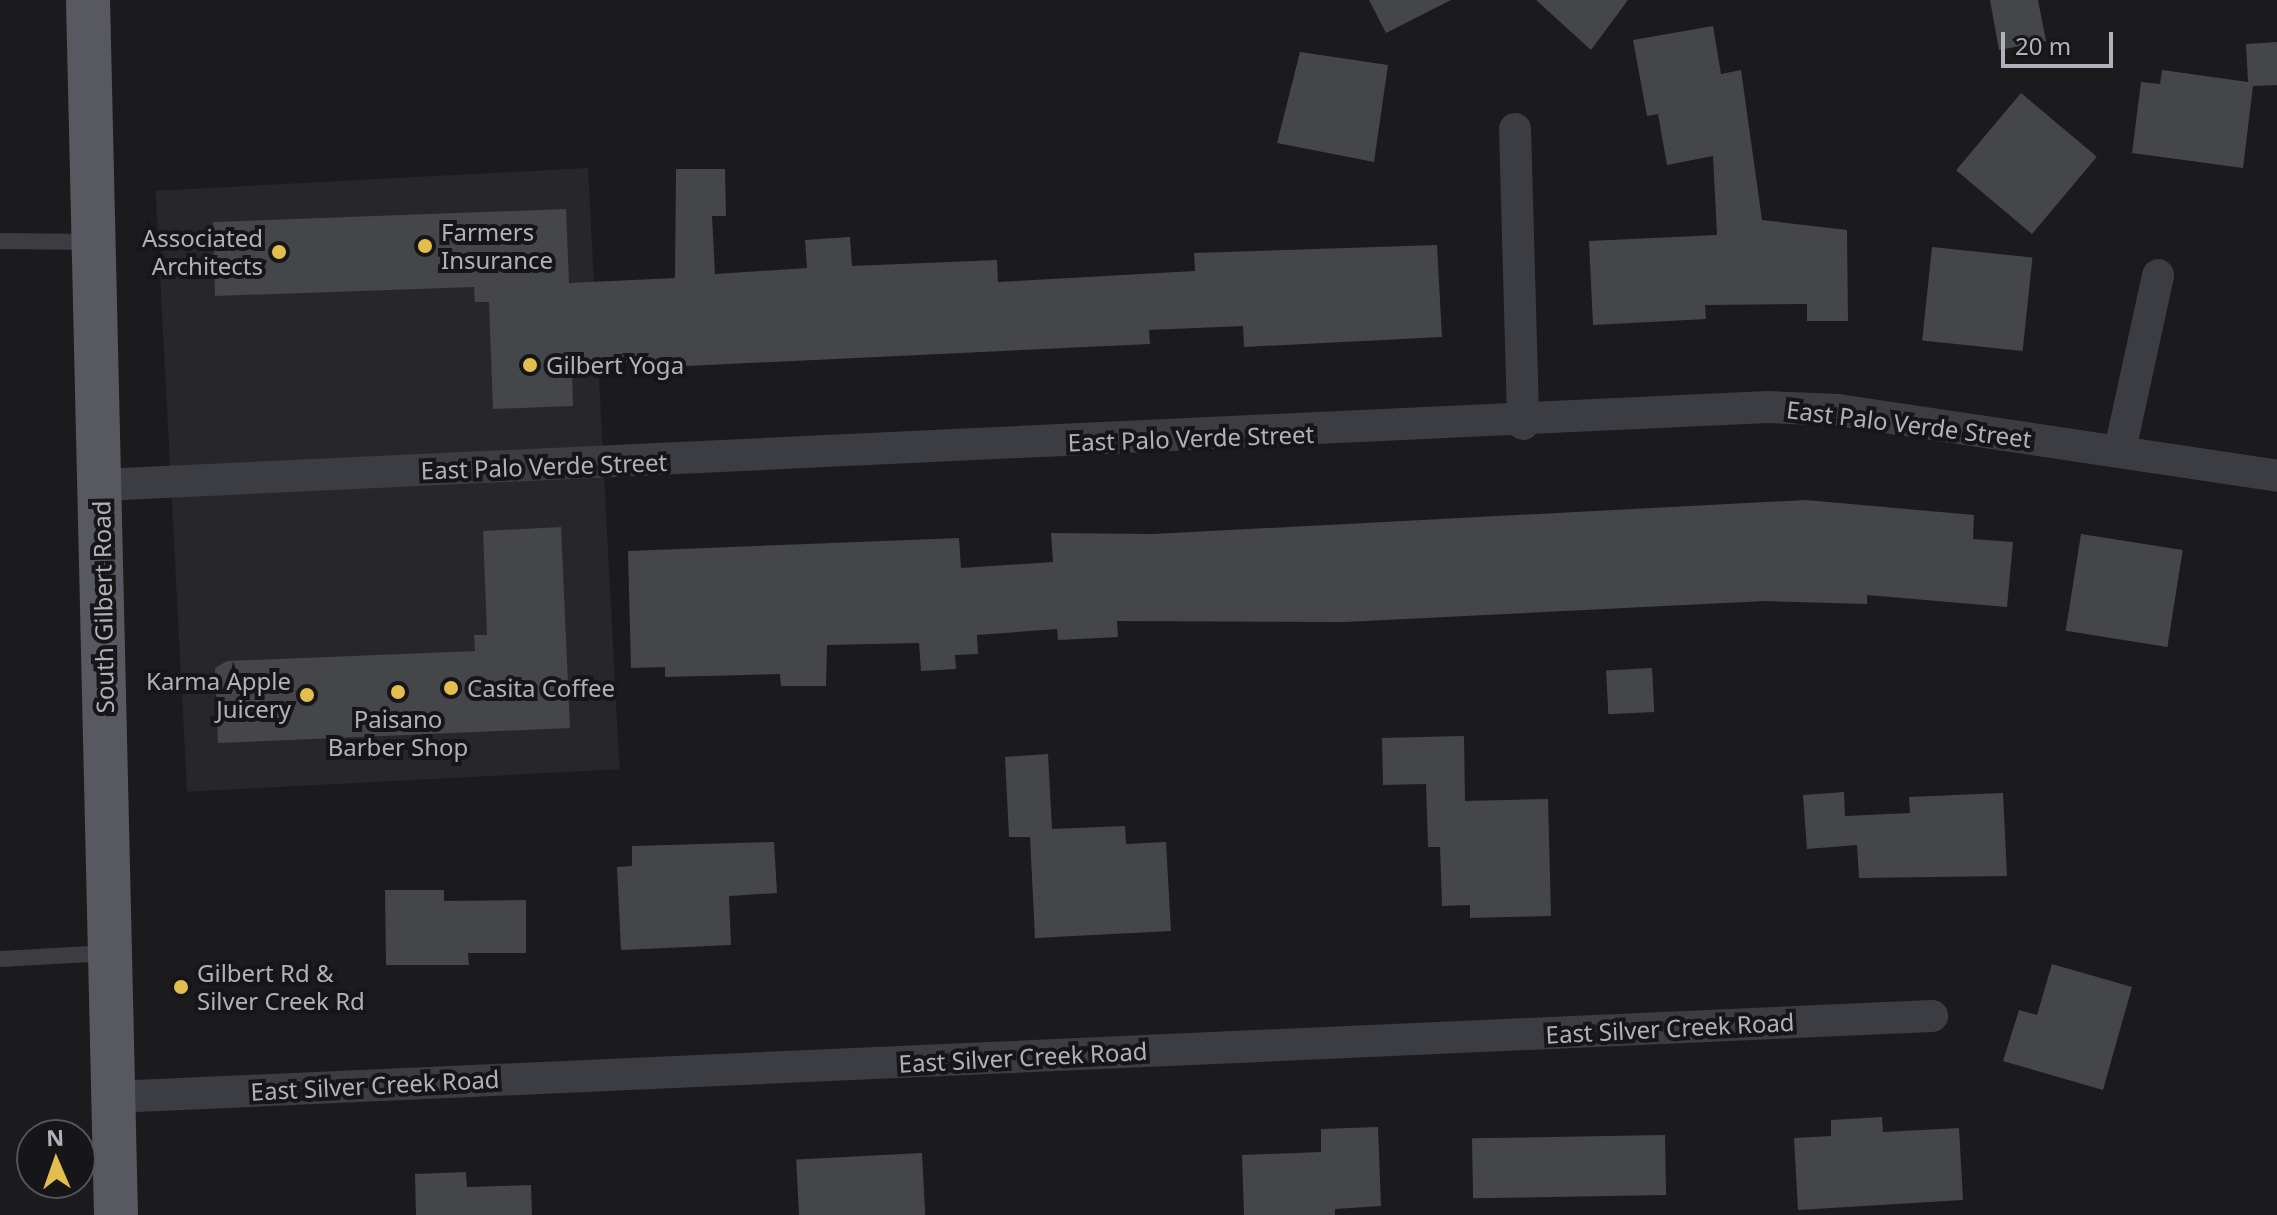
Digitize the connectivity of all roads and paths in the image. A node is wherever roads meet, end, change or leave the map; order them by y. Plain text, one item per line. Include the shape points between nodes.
1 (88, 0) edge
2 (1515, 129) dead end
3 (0, 241) edge
4 (94, 243) junction
5 (2158, 275) dead end
6 (1523, 424) junction
7 (2120, 450) junction
8 (2277, 476) edge
9 (100, 485) junction
10 (110, 953) junction
11 (0, 959) edge
12 (1932, 1016) dead end
13 (113, 1097) junction
14 (116, 1215) edge

1 - 4 main road, South Gilbert Road
2 - 6 street
3 - 4 lane
4 - 9 main road, South Gilbert Road
5 - 7 street
6 - 7 street, East Palo Verde Street via 1768,407 1838,410
6 - 9 street, East Palo Verde Street
7 - 8 street, East Palo Verde Street
9 - 10 main road, South Gilbert Road
10 - 11 lane
10 - 13 main road, South Gilbert Road
12 - 13 street, East Silver Creek Road
13 - 14 main road, South Gilbert Road

